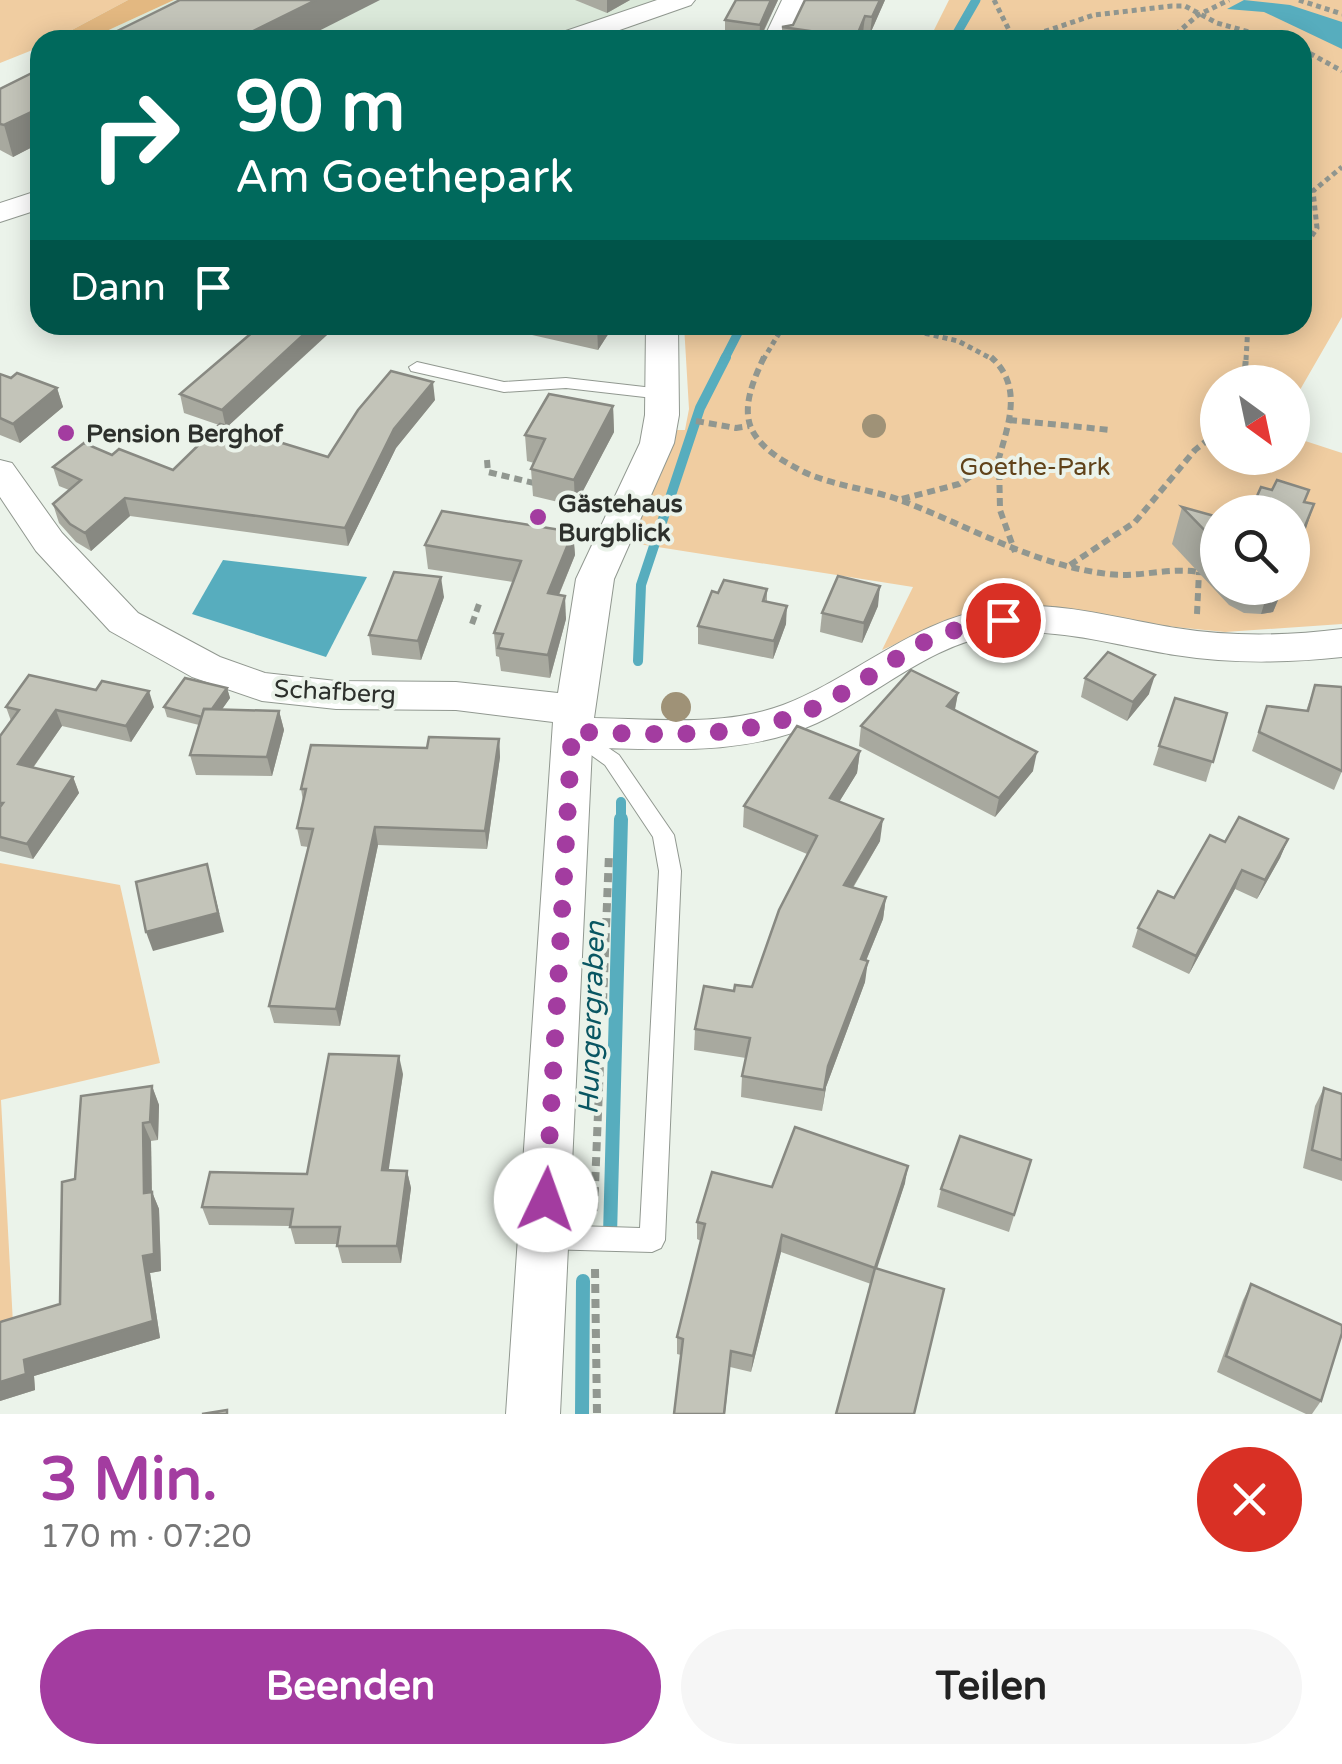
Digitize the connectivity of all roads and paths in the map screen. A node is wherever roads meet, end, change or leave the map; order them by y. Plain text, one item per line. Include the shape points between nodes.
1 (682, 0) edge
2 (795, 0) edge
3 (994, 0) edge
4 (1176, 0) edge
5 (1214, 0) edge
6 (1299, 0) edge
7 (1226, 1) edge
8 (1186, 6) junction
9 (1342, 14) edge
10 (1198, 15) junction
11 (595, 30) edge
12 (781, 30) edge
13 (1011, 30) edge
14 (1048, 30) edge
15 (1181, 30) edge
16 (1246, 30) edge
17 (1312, 54) edge
18 (1342, 71) edge
19 (1342, 167) edge
20 (1313, 191) joint
21 (1312, 235) edge
22 (662, 335) edge
23 (779, 335) edge
24 (931, 335) edge
25 (1247, 335) edge
26 (1245, 365) edge
27 (416, 367) dead end
28 (662, 394) junction
29 (1009, 420) junction
30 (706, 423) dead end
31 (749, 426) junction
32 (1111, 430) dead end
33 (1200, 446) edge
34 (998, 458) junction
35 (487, 460) dead end
36 (0, 471) edge
37 (542, 485) edge
38 (899, 500) junction
39 (1015, 552) junction
40 (1069, 566) junction
41 (1200, 568) edge
42 (1198, 572) junction
43 (480, 604) dead end
44 (472, 624) dead end
45 (1198, 626) dead end
46 (1342, 643) edge
47 (574, 721) junction
48 (544, 1237) junction
49 (533, 1414) edge

1 - 11 street
2 - 12 street
3 - 13 path
4 - 8 path
5 - 7 path
6 - 9 path
7 - 10 path
8 - 10 path
8 - 14 path via 1094,15
10 - 15 path
10 - 16 path
17 - 18 path
19 - 20 path
20 - 21 path
22 - 28 street
23 - 31 path via 747,407
24 - 29 path via 960,342 1004,368
25 - 26 path
27 - 28 lane via 504,387 566,384
28 - 47 street via 658,443 595,578
29 - 32 path
29 - 34 path
30 - 31 path
31 - 38 path via 760,443 800,471
33 - 40 path via 1141,517
34 - 38 path via 959,484
34 - 39 path via 1000,510
35 - 37 path via 488,472
36 - 47 street, Schafberg via 49,542 124,622 206,667 262,687 456,696
38 - 39 path
39 - 40 path
40 - 42 path via 1107,574 1179,567
41 - 42 path
42 - 45 path
43 - 44 path
46 - 47 street, Schafberg via 1238,649 1003,620 960,627 795,716 739,730 692,733
47 - 48 street
47 - 48 lane via 612,760 663,836 670,871 652,1240
48 - 49 street

